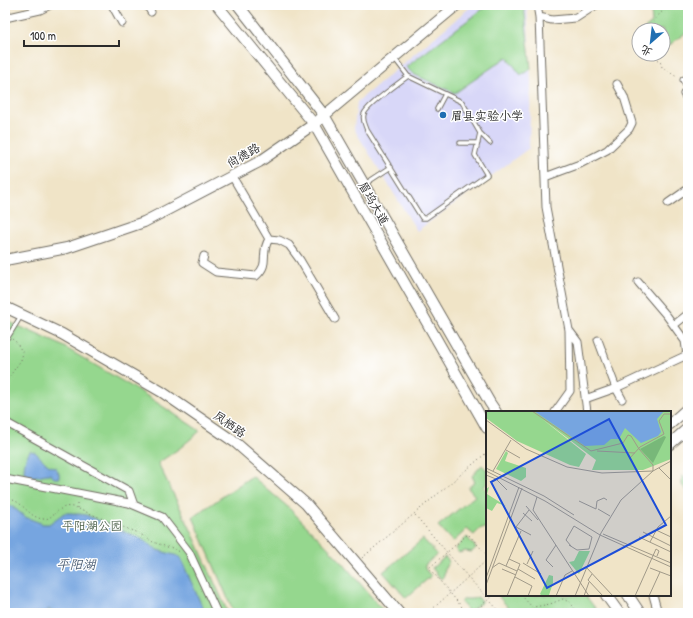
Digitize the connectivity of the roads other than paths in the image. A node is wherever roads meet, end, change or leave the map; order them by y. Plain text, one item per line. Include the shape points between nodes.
1 (50, 5) edge
2 (112, 5) edge
3 (217, 5) edge
4 (238, 5) edge
5 (457, 5) edge
6 (537, 5) edge
7 (596, 5) edge
8 (539, 17) junction
9 (5, 18) edge
10 (122, 22) dead end
11 (394, 57) junction
12 (408, 76) junction
13 (684, 80) road end
14 (617, 84) dead end
15 (688, 87) edge
16 (445, 94) junction
17 (688, 100) edge
18 (437, 109) dead end
19 (324, 115) junction
20 (314, 124) junction
21 (480, 133) junction
22 (478, 142) junction
23 (460, 143) dead end
24 (490, 143) dead end
25 (390, 167) junction
26 (232, 176) junction
27 (545, 177) junction
28 (364, 185) junction
29 (688, 189) edge
30 (668, 203) dead end
31 (269, 239) junction
32 (204, 256) dead end
33 (5, 260) edge
34 (638, 282) dead end
35 (5, 307) edge
36 (688, 314) edge
37 (21, 315) junction
38 (334, 319) dead end
39 (674, 325) junction
40 (569, 330) junction
41 (8, 336) road end
42 (598, 340) dead end
43 (616, 388) junction
44 (585, 399) junction
45 (622, 399) dead end
46 (688, 408) edge
47 (495, 411) edge
48 (556, 411) edge
49 (587, 411) edge
50 (5, 422) edge
51 (671, 423) edge
52 (486, 426) edge
53 (688, 428) edge
54 (671, 443) edge
55 (5, 479) edge
56 (134, 505) junction
57 (607, 596) edge
58 (629, 596) edge
59 (653, 596) edge
60 (217, 613) edge
61 (400, 613) edge
62 (619, 613) edge
63 (640, 613) edge
64 (658, 613) edge

1 - 9 street via 40,10
2 - 10 street
3 - 20 street, 眉坞大道
4 - 19 street, 眉坞大道
5 - 11 street, 尚德路
6 - 8 street
7 - 8 street via 576,18 552,20
8 - 27 street
11 - 12 lane
11 - 19 street, 尚德路
12 - 16 lane
12 - 25 lane via 364,113 367,130
13 - 15 street
14 - 27 street via 632,123 629,129 607,150 580,164
15 - 17 street via 684,94
16 - 18 lane
16 - 21 lane via 462,102
19 - 20 street, 尚德路
19 - 28 street, 眉坞大道
20 - 26 street, 尚德路 via 259,162
20 - 52 street, 眉坞大道
21 - 22 lane
21 - 24 lane
22 - 23 lane
22 - 25 lane via 475,155 488,175 426,218 422,218
25 - 28 lane
26 - 31 street
26 - 33 street, 尚德路 via 144,222 67,248
27 - 40 street via 546,206
28 - 47 street, 眉坞大道
29 - 30 street
31 - 32 street via 264,246 265,261 262,271 256,276 216,272 202,263
31 - 38 street via 289,245
34 - 39 street
35 - 37 street, 凤栖路
36 - 39 street
37 - 41 lane
37 - 61 street, 凤栖路 via 62,334 162,392 236,443 306,504
39 - 43 street via 685,341 687,356
40 - 44 street via 578,342
40 - 48 street via 570,391
42 - 43 street
43 - 44 street
43 - 45 street
44 - 49 street
46 - 51 street
50 - 56 street via 129,491
53 - 54 street
55 - 56 street
56 - 60 street via 162,517 189,552
57 - 62 street
58 - 63 street
59 - 64 street

